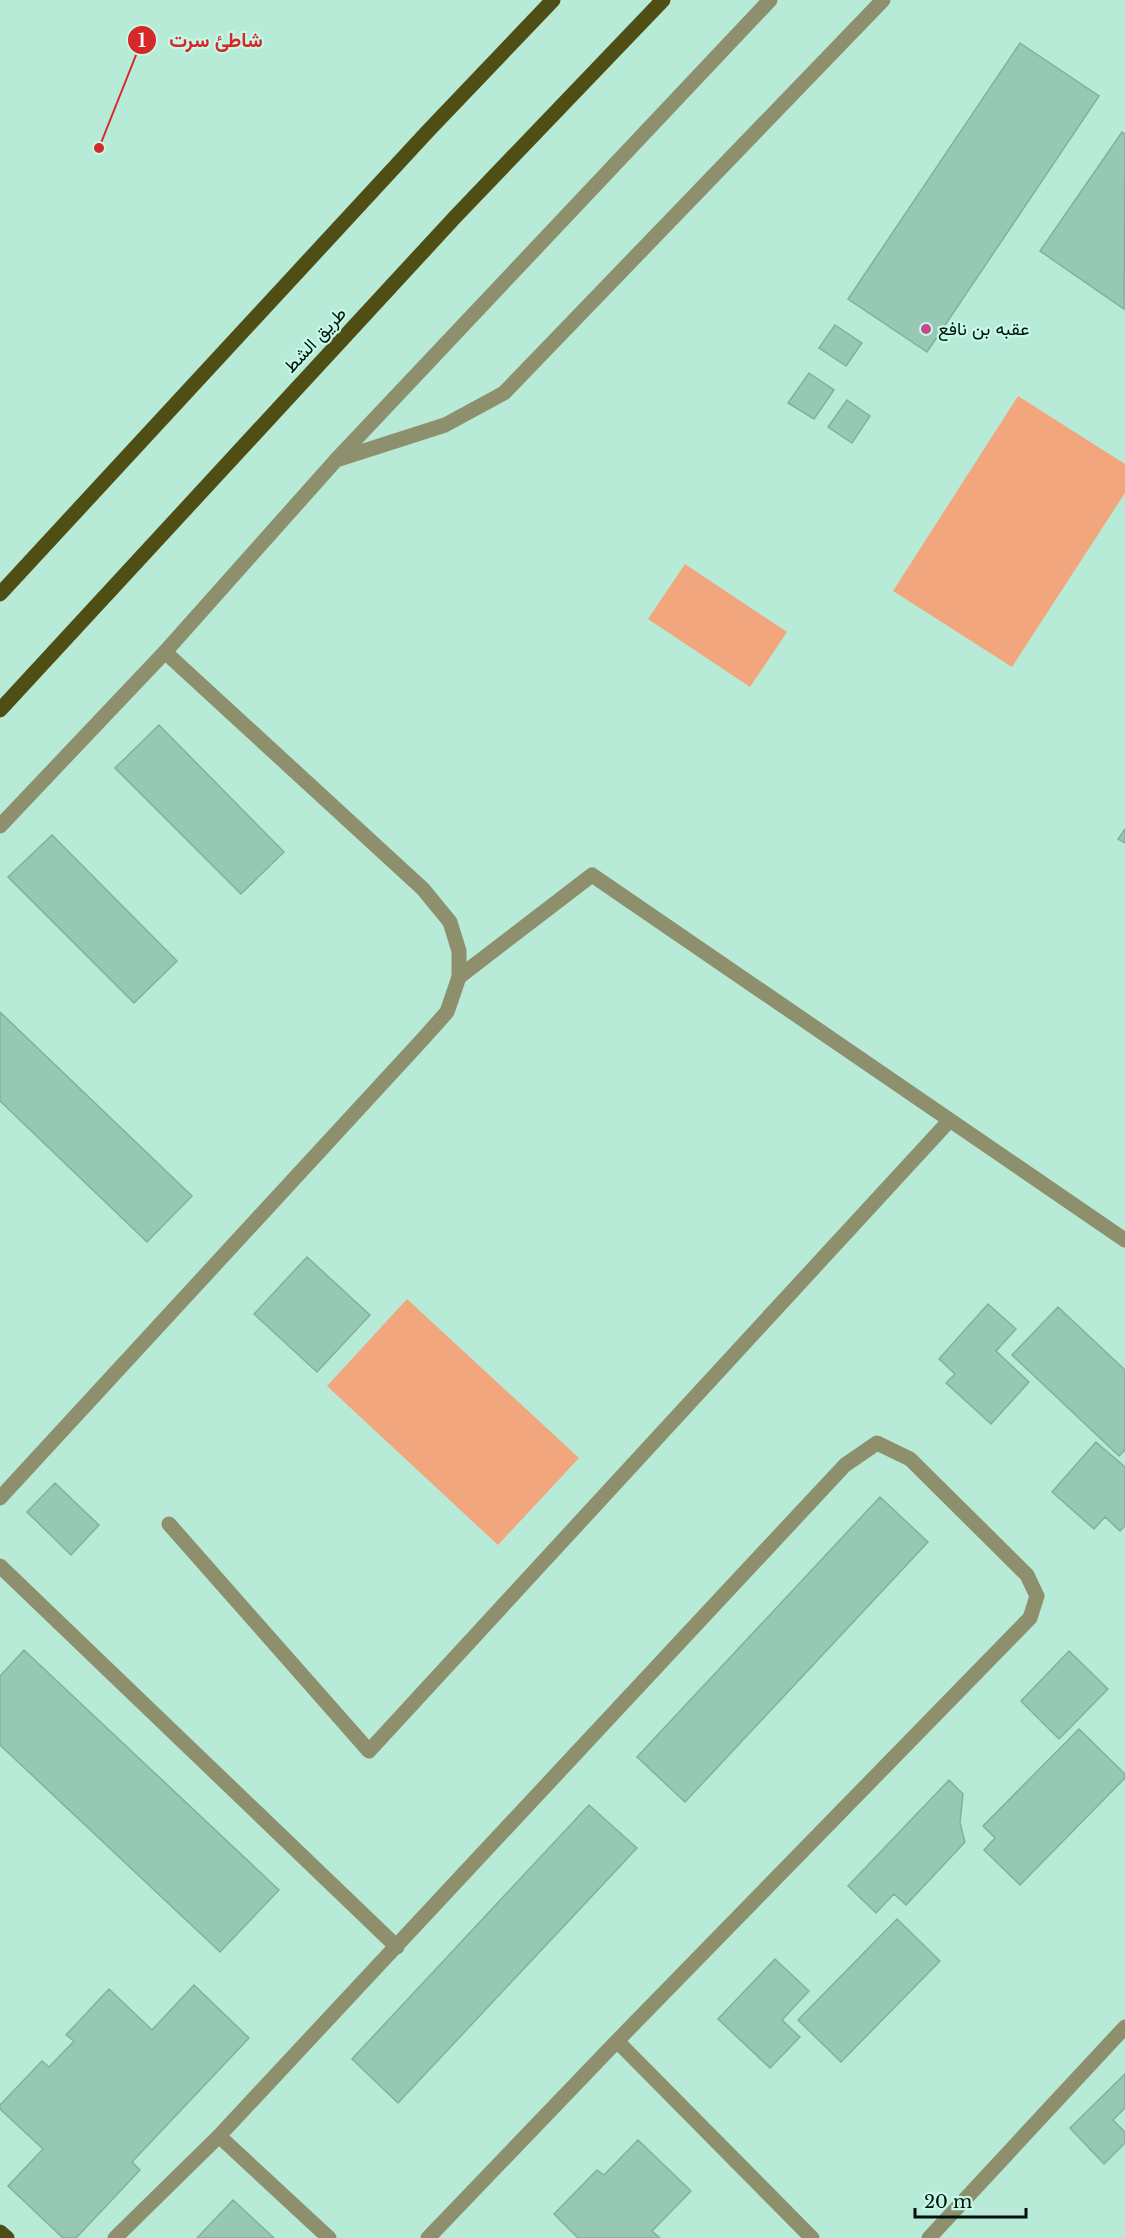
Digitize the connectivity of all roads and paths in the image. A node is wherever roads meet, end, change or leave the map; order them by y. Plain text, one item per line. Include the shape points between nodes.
1 (553, 0) edge
2 (663, 0) edge
3 (770, 0) edge
4 (883, 0) edge
5 (336, 459) junction
6 (0, 594) edge
7 (165, 652) junction
8 (3, 707) edge
9 (0, 720) edge
10 (0, 826) edge
11 (459, 977) junction
12 (950, 1120) junction
13 (1125, 1240) edge
14 (0, 1498) edge
15 (168, 1524) dead end
16 (0, 1566) edge
17 (397, 1947) junction
18 (1125, 2027) edge
19 (617, 2041) junction
20 (219, 2136) junction
21 (0, 2232) edge
22 (7, 2238) edge
23 (115, 2238) edge
24 (329, 2238) edge
25 (428, 2238) edge
26 (812, 2238) edge
27 (929, 2238) edge

1 - 6 main road
2 - 8 main road, طريق الشط via 456,216
3 - 5 street
4 - 5 street via 504,393 445,425
5 - 7 street
7 - 10 street
7 - 11 street via 423,890 450,922 459,951
8 - 9 main road
11 - 12 street via 592,875
11 - 14 street via 447,1012
12 - 13 street
12 - 15 street via 369,1751
16 - 17 street
17 - 19 street via 845,1465 878,1443 910,1459 1027,1575 1037,1596 1030,1618
17 - 20 street
18 - 27 street
19 - 25 street
19 - 26 street
20 - 23 street
20 - 24 street
21 - 22 main road

